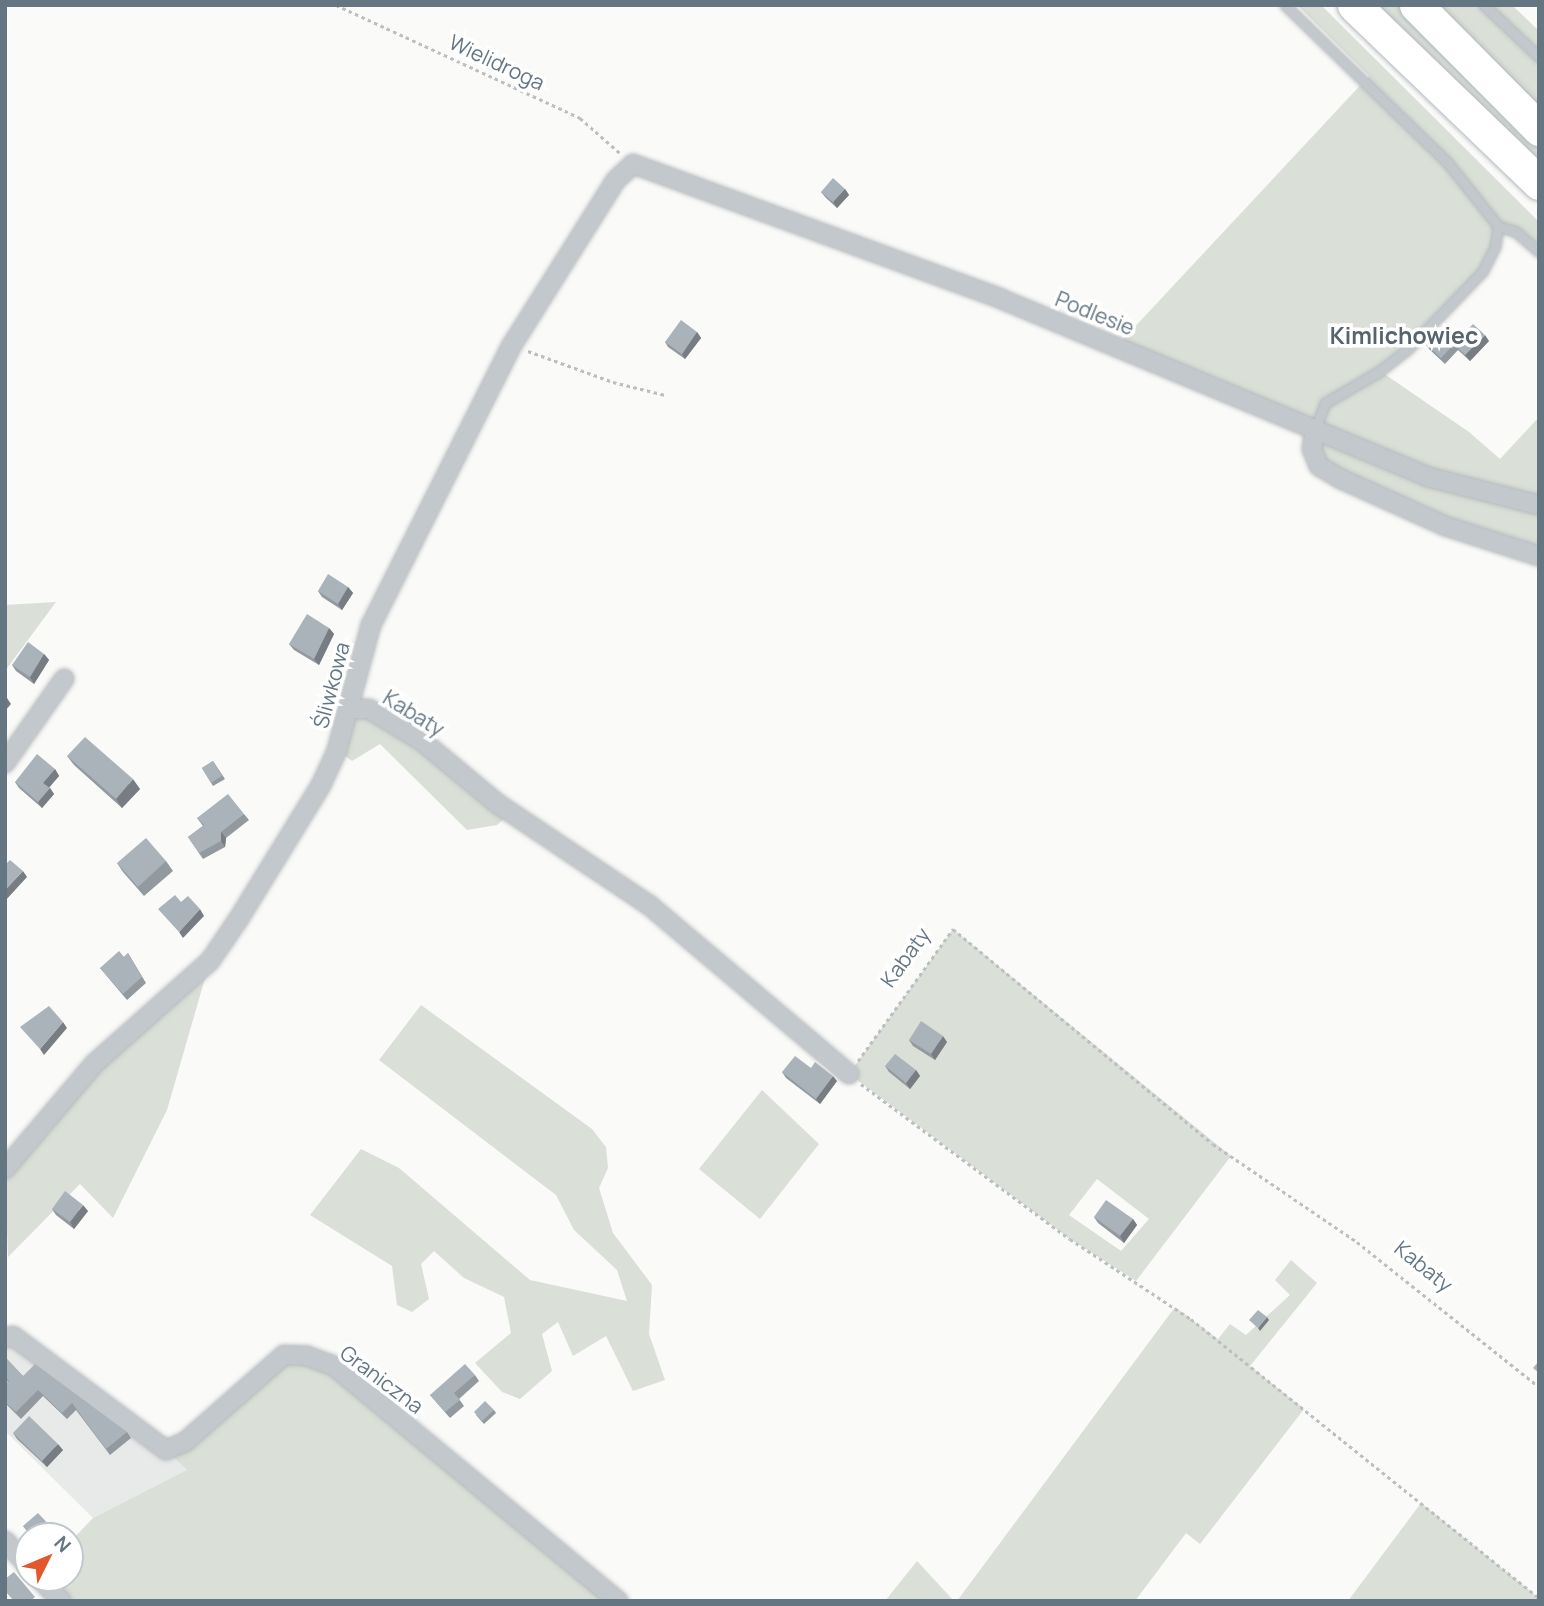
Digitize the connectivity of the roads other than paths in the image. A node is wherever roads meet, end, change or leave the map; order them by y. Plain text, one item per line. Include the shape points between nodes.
1 (1285, 5) edge
2 (1354, 5) edge
3 (1416, 5) edge
4 (1484, 5) edge
5 (1539, 57) edge
6 (1539, 129) edge
7 (633, 164) joint
8 (1539, 183) edge
9 (1498, 226) junction
10 (1539, 252) edge
11 (1315, 429) junction
12 (1539, 505) edge
13 (1539, 556) edge
14 (64, 678) dead end
15 (349, 709) junction
16 (5, 764) edge
17 (849, 1074) road end
18 (5, 1169) edge
19 (5, 1338) edge
20 (618, 1601) edge

1 - 9 lane via 1447,162
2 - 8 highway
3 - 6 highway
4 - 5 lane
7 - 11 street, Podlesie via 1001,299
7 - 15 street, Śliwkowa via 616,180 512,345 371,625
9 - 10 lane via 1516,232
9 - 11 lane via 1495,247 1482,272 1408,349 1325,403
11 - 12 street, Podlesie via 1428,477
11 - 13 street via 1312,449 1319,466 1341,479 1445,526
14 - 16 street
15 - 17 street, Kabaty via 369,709 422,741 498,804 649,905
15 - 18 street, Śliwkowa via 321,785 210,961 94,1063
19 - 20 street, Graniczna via 13,1336 166,1450 185,1442 284,1355 307,1356 334,1366

